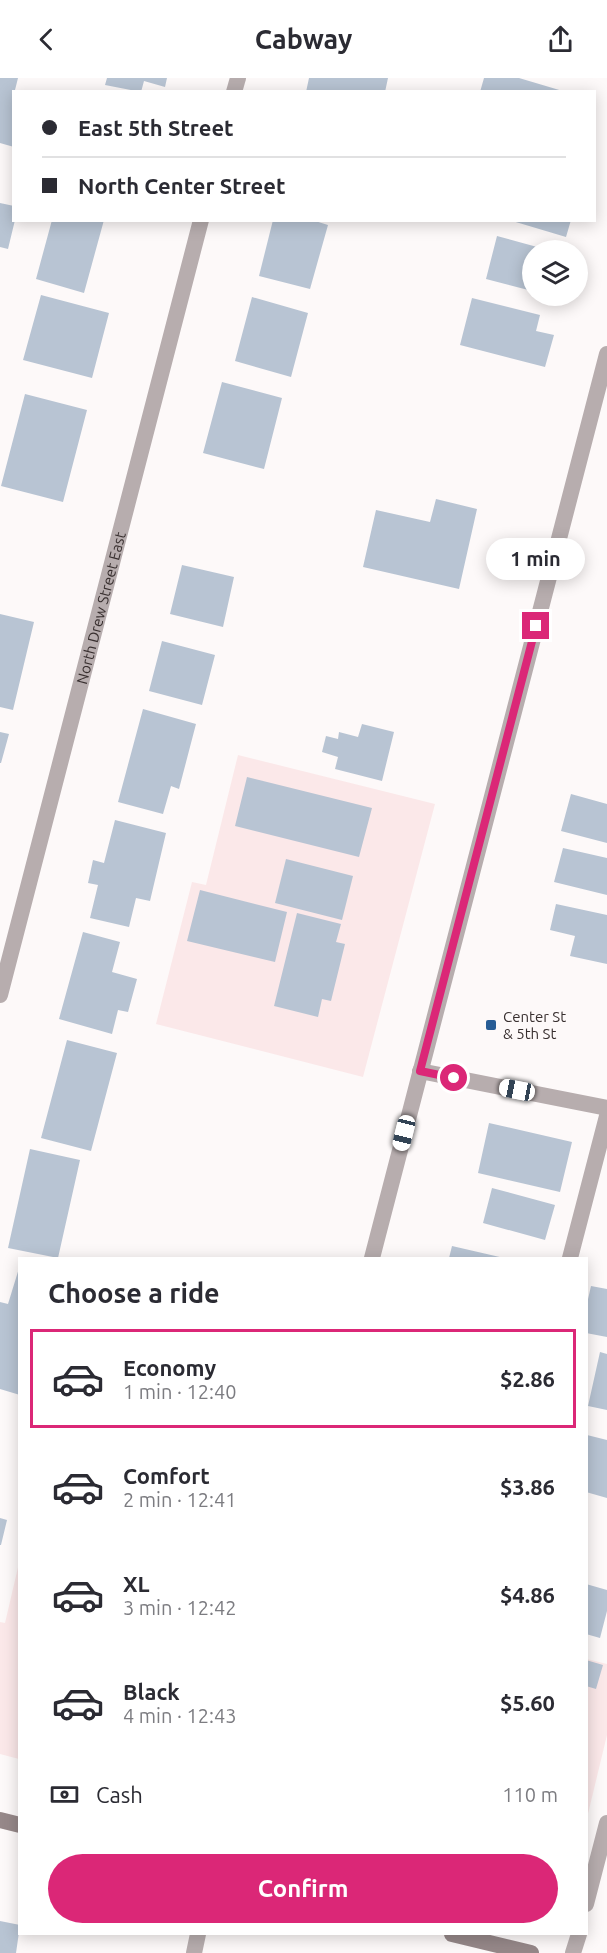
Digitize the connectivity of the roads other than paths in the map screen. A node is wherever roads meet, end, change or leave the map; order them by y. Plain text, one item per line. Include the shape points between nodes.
1 (200, 222) edge
2 (607, 354) edge
3 (0, 995) edge
4 (420, 1071) junction
5 (607, 1108) edge
6 (607, 1116) edge
7 (372, 1257) edge
8 (570, 1257) edge
9 (0, 1820) edge
10 (607, 1823) edge
11 (18, 1824) edge
12 (588, 1896) edge
13 (198, 1935) edge
14 (456, 1935) edge
15 (579, 1935) edge
16 (194, 1953) edge
17 (531, 1953) edge
18 (573, 1953) edge

1 - 3 street, North Drew Street East
2 - 4 street
4 - 5 street
4 - 7 street
6 - 8 street
9 - 11 main road
10 - 12 street
13 - 16 street
14 - 17 main road
15 - 18 street

